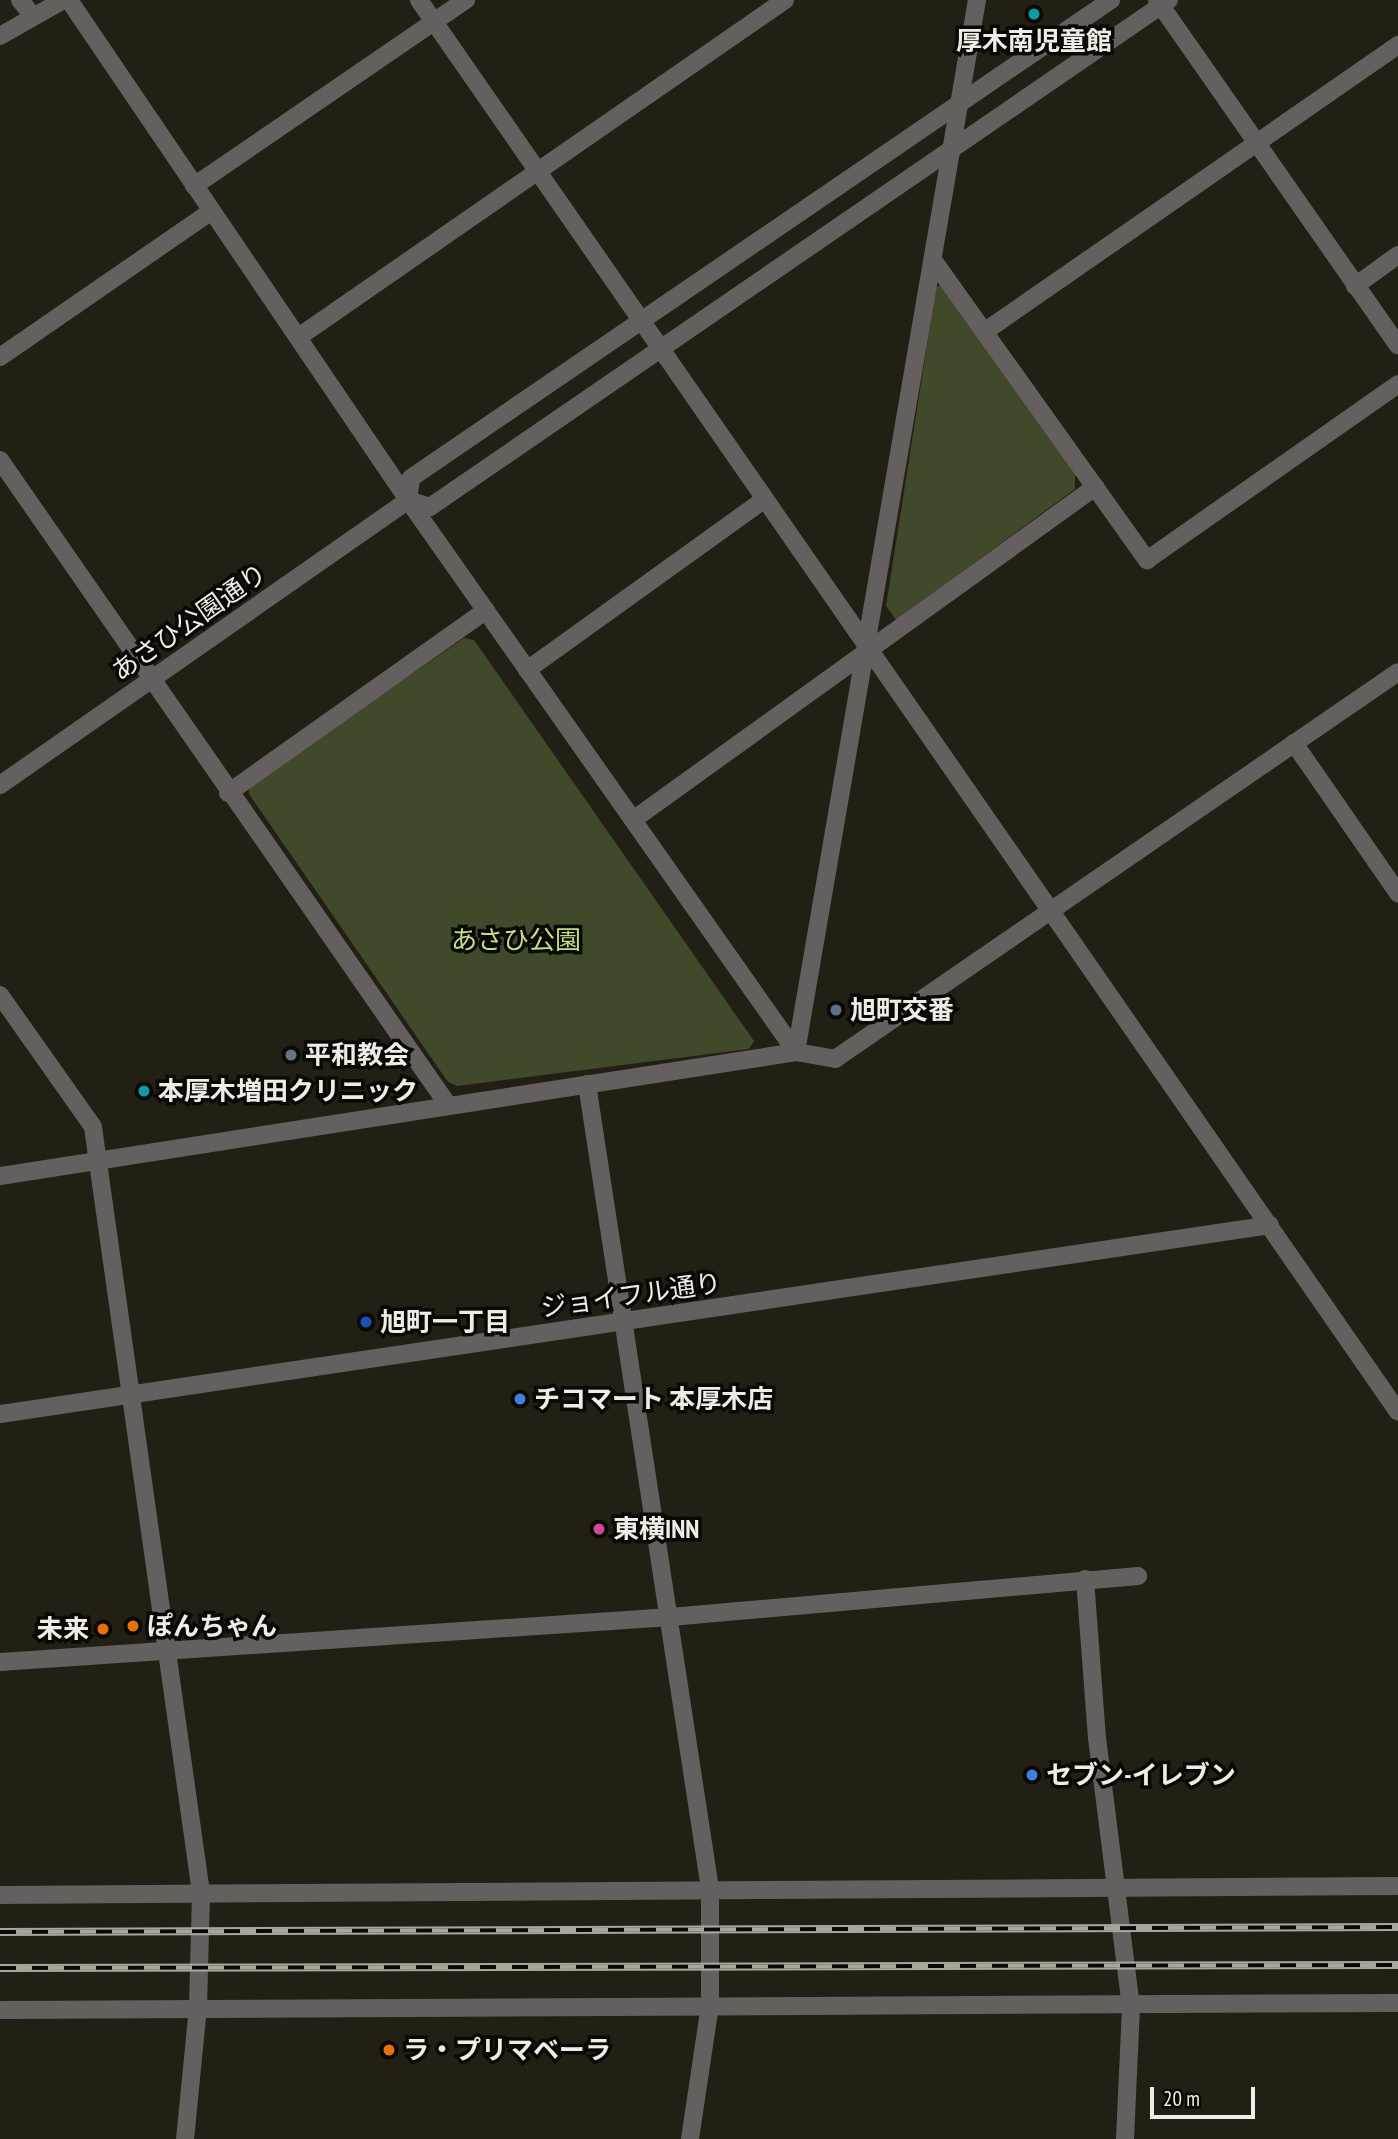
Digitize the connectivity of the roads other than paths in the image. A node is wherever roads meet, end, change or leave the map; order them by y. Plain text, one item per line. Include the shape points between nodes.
1 (20, 0) edge
2 (63, 0) edge
3 (69, 0) edge
4 (419, 0) edge
5 (467, 0) edge
6 (785, 0) edge
7 (977, 0) edge
8 (1111, 0) edge
9 (1162, 2) edge
10 (33, 16) junction
11 (434, 22) junction
12 (0, 36) edge
13 (1398, 46) edge
14 (960, 104) junction
15 (1258, 142) junction
16 (952, 152) junction
17 (538, 171) junction
18 (194, 186) junction
19 (212, 211) junction
20 (1398, 256) edge
21 (933, 260) junction
22 (1355, 286) junction
23 (642, 321) junction
24 (984, 332) junction
25 (300, 336) junction
26 (1398, 345) edge
27 (662, 350) junction
28 (0, 357) edge
29 (1398, 384) edge
30 (0, 460) edge
31 (1095, 487) junction
32 (765, 499) junction
33 (408, 500) junction
34 (486, 610) junction
35 (868, 652) junction
36 (527, 670) junction
37 (1398, 672) edge
38 (152, 680) junction
39 (1294, 743) junction
40 (0, 785) edge
41 (229, 793) junction
42 (634, 820) junction
43 (1398, 893) edge
44 (1050, 909) junction
45 (0, 995) edge
46 (796, 1052) junction
47 (587, 1084) junction
48 (448, 1105) junction
49 (96, 1159) junction
50 (0, 1176) edge
51 (1270, 1225) junction
52 (627, 1323) junction
53 (129, 1394) junction
54 (1398, 1412) edge
55 (0, 1414) edge
56 (1138, 1576) dead end
57 (1085, 1579) junction
58 (670, 1617) junction
59 (166, 1651) junction
60 (0, 1662) edge
61 (1398, 1886) edge
62 (1114, 1888) junction
63 (710, 1889) junction
64 (201, 1893) junction
65 (0, 1895) edge
66 (1398, 2003) edge
67 (710, 2006) junction
68 (198, 2007) junction
69 (1130, 2007) junction
70 (0, 2010) edge
71 (185, 2139) edge
72 (690, 2139) edge
73 (1125, 2139) edge

1 - 10 street
2 - 10 street
3 - 18 street
4 - 11 street
5 - 11 street
6 - 17 street
7 - 14 street
8 - 14 street
9 - 15 street
9 - 16 street
10 - 12 street
11 - 17 street
11 - 18 street
13 - 15 street
14 - 16 street
14 - 23 street
15 - 22 street
15 - 24 street
16 - 21 street
16 - 27 street
17 - 23 street
17 - 25 street
18 - 19 street
19 - 25 street
19 - 28 street
20 - 22 street
21 - 24 street
21 - 35 street
22 - 26 street
23 - 27 street
23 - 33 street via 411,478
24 - 31 street
25 - 33 street
27 - 32 street
27 - 33 street via 429,507
29 - 31 street via 1147,560
30 - 38 street
31 - 35 street
32 - 35 street
32 - 36 street
33 - 34 street
33 - 38 street, あさひ公園通り
34 - 36 street
34 - 41 street
35 - 42 street
35 - 44 street
35 - 46 street
36 - 42 street
37 - 39 street
38 - 40 street, あさひ公園通り
38 - 41 street
39 - 43 street
39 - 44 street
41 - 48 street
42 - 46 street
44 - 46 street via 835,1059
44 - 51 street
45 - 49 street via 93,1127
46 - 47 street
47 - 48 street
47 - 52 street
48 - 49 street
49 - 50 street
49 - 53 street
51 - 52 street, ジョイフル通り
51 - 54 street
52 - 53 street, ジョイフル通り
52 - 58 street via 628,1356
53 - 55 street, ジョイフル通り
53 - 59 street
56 - 57 street
57 - 58 street
57 - 62 street
58 - 59 street
58 - 63 street
59 - 60 street
59 - 64 street
61 - 62 street
62 - 63 street
62 - 69 street
63 - 64 street
63 - 67 street
64 - 65 street
64 - 68 street
66 - 69 street
67 - 68 street
67 - 69 street
67 - 72 street
68 - 70 street
68 - 71 street
69 - 73 street

